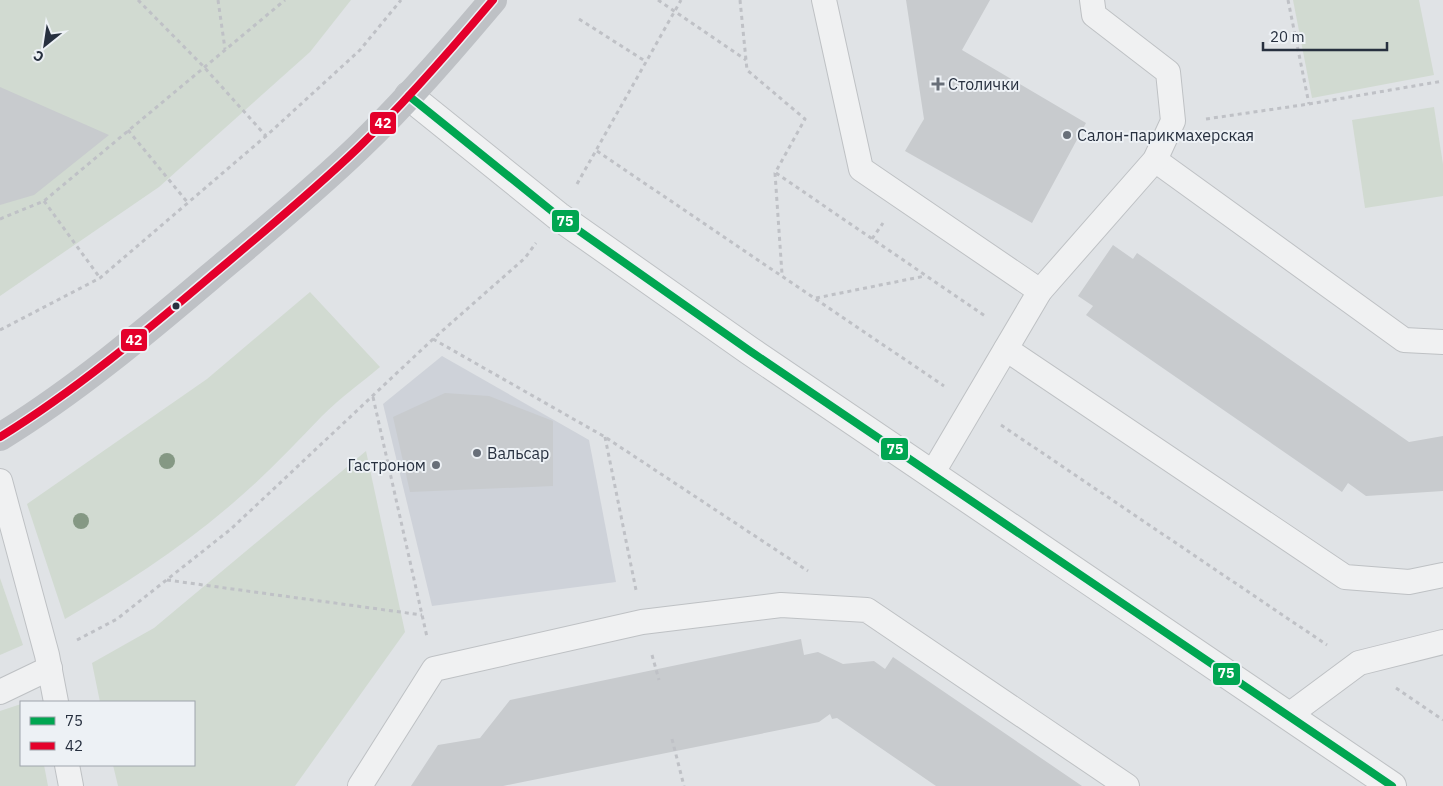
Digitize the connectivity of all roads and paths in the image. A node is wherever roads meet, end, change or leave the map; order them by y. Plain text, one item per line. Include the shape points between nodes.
1 (138, 0) edge
2 (218, 0) edge
3 (284, 0) edge
4 (401, 0) edge
5 (492, 0) edge
6 (658, 0) edge
7 (681, 0) edge
8 (740, 0) edge
9 (824, 0) edge
10 (1092, 0) edge
11 (1288, 0) edge
12 (674, 10) junction
13 (579, 19) dead end
14 (225, 50) junction
15 (746, 60) junction
16 (645, 61) junction
17 (204, 67) junction
18 (1443, 81) edge
19 (408, 96) junction
20 (1309, 104) junction
21 (1173, 121) junction
22 (128, 130) junction
23 (266, 136) junction
24 (1155, 160) junction
25 (775, 173) junction
26 (44, 201) junction
27 (188, 203) junction
28 (0, 219) edge
29 (525, 258) dead end
30 (782, 275) junction
31 (926, 276) junction
32 (100, 278) junction
33 (1040, 291) junction
34 (816, 298) junction
35 (0, 330) edge
36 (433, 339) junction
37 (1443, 342) edge
38 (1010, 343) junction
39 (373, 396) junction
40 (971, 405) junction
41 (0, 436) edge
42 (606, 437) junction
43 (932, 474) junction
44 (0, 481) edge
45 (810, 572) dead end
46 (1443, 575) edge
47 (166, 580) junction
48 (422, 615) junction
49 (642, 622) junction
50 (1443, 642) edge
51 (70, 643) dead end
52 (1359, 664) junction
53 (50, 668) junction
54 (434, 669) junction
55 (659, 680) dead end
56 (0, 692) edge
57 (56, 701) edge
58 (1289, 715) junction
59 (1443, 720) edge
60 (672, 738) dead end
61 (67, 766) edge
62 (71, 786) edge
63 (360, 786) edge
64 (684, 786) edge
65 (1127, 786) edge
66 (1392, 786) edge

1 - 17 path
2 - 14 path
3 - 14 path
4 - 23 path via 360,50
5 - 19 street
6 - 12 path
7 - 12 path
8 - 15 path
9 - 33 lane via 861,169
10 - 21 lane via 1094,15 1168,72
11 - 20 path
12 - 15 path
12 - 16 path
13 - 16 path
14 - 17 path
15 - 25 path via 747,70 805,120
16 - 30 path via 597,151
17 - 22 path
17 - 23 path
18 - 20 path
19 - 41 street via 312,190 176,306 92,372
19 - 43 street via 558,216
20 - 21 path
21 - 24 lane
22 - 26 path
22 - 27 path
23 - 27 path
24 - 33 lane
24 - 37 lane via 1404,340
25 - 30 path
25 - 31 path
26 - 28 path
26 - 32 path
27 - 32 path
29 - 36 path
30 - 34 path
31 - 34 path
31 - 38 path
32 - 35 path
33 - 38 lane
34 - 40 path
36 - 39 path
36 - 42 path
38 - 40 lane
38 - 46 lane via 1345,577 1409,582
39 - 47 path via 231,529
39 - 48 path
40 - 43 lane
40 - 52 path
42 - 45 path
42 - 49 path
43 - 58 street
44 - 53 lane
47 - 48 path
47 - 51 path via 117,619
48 - 54 path
49 - 54 lane
49 - 55 path
49 - 65 lane via 780,605 867,610
50 - 52 lane
52 - 58 lane
52 - 59 path
53 - 56 lane
53 - 57 lane
54 - 63 lane
58 - 66 street
60 - 64 path
61 - 62 lane

